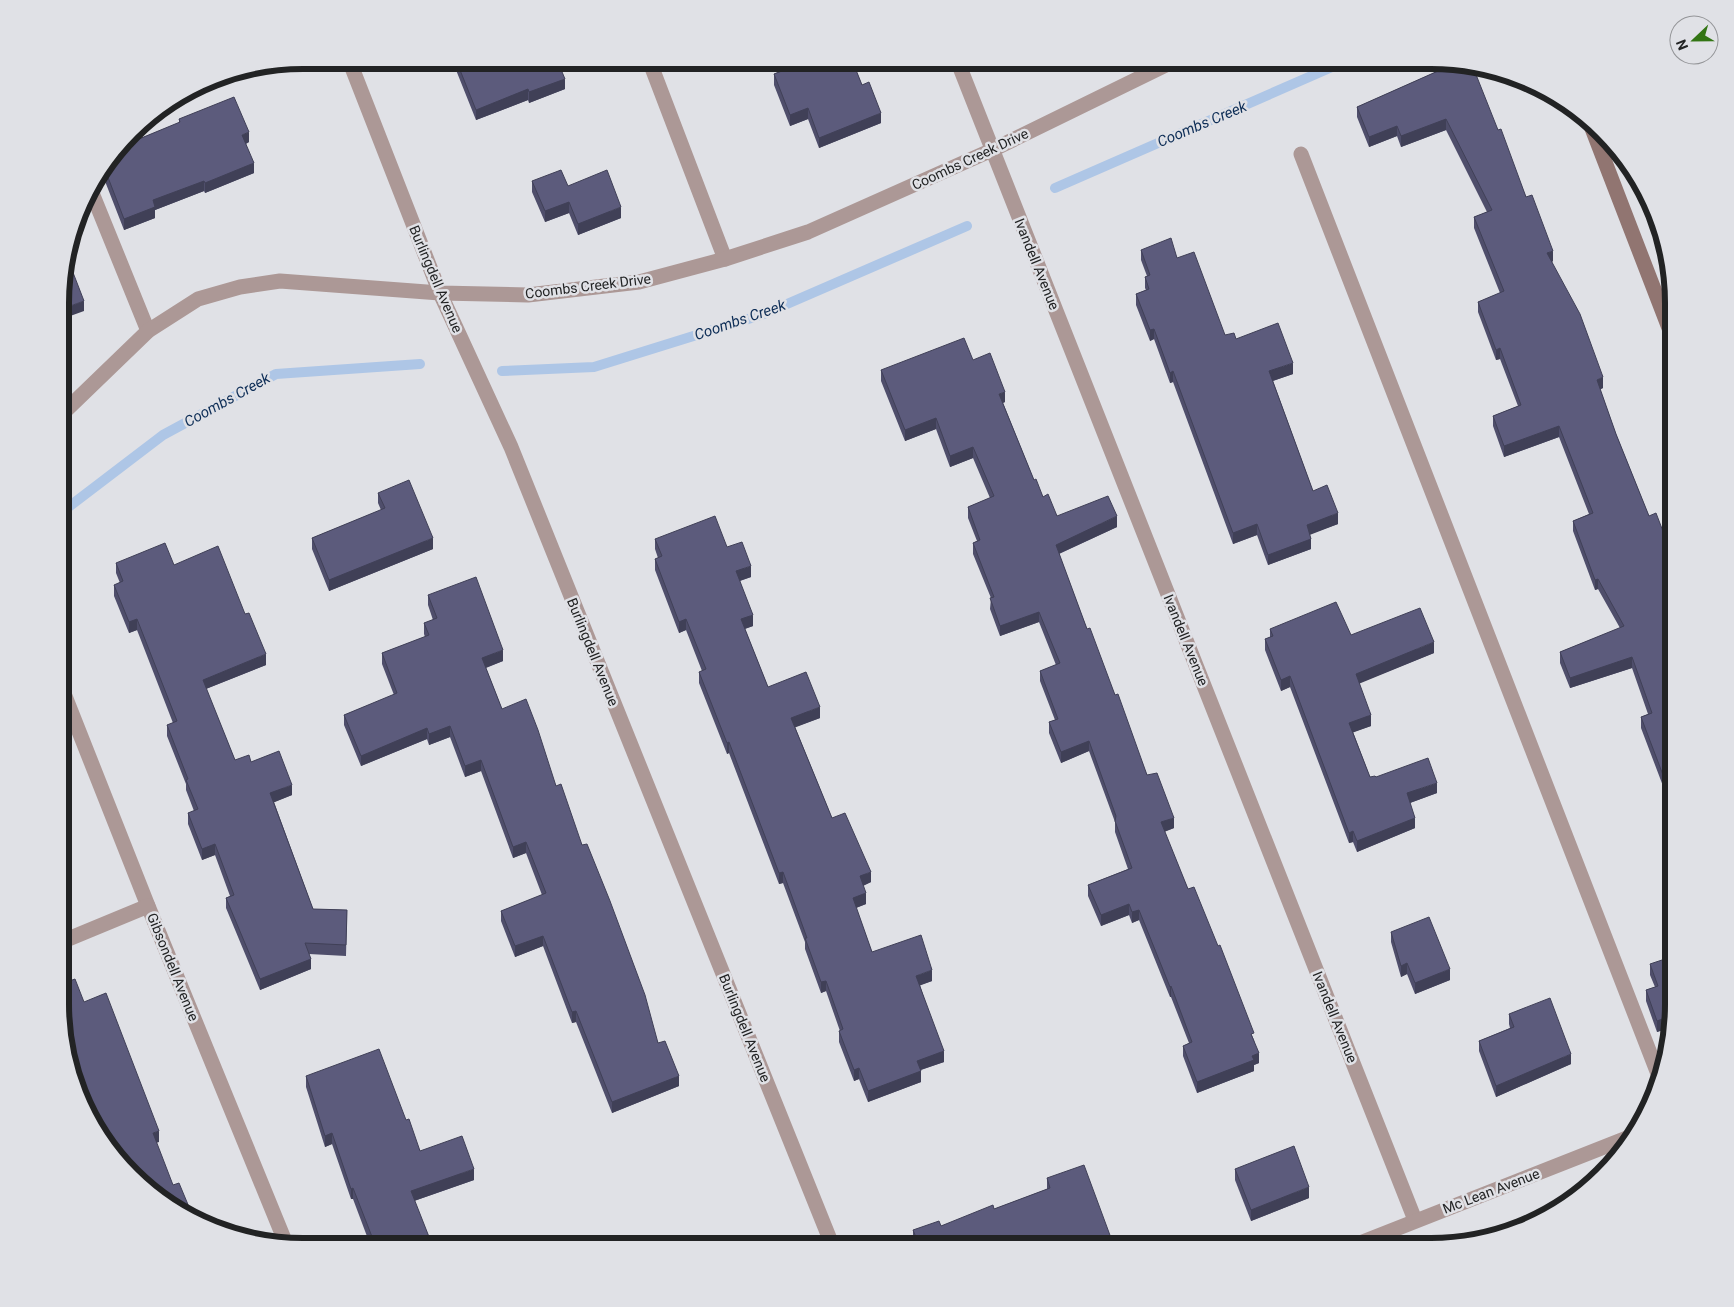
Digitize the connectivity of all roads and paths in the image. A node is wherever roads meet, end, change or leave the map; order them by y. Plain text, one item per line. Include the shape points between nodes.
1 (353, 69) edge
2 (652, 69) edge
3 (960, 69) edge
4 (1158, 69) edge
5 (1594, 135) edge
6 (992, 150) junction
7 (1301, 154) dead end
8 (94, 197) edge
9 (725, 260) junction
10 (440, 293) junction
11 (1665, 317) edge
12 (148, 331) junction
13 (69, 407) edge
14 (69, 706) edge
15 (148, 906) junction
16 (69, 939) edge
17 (1656, 1069) edge
18 (1622, 1140) edge
19 (1415, 1220) junction
20 (284, 1238) edge
21 (829, 1238) edge
22 (1372, 1238) edge

1 - 10 street, Burlingdell Avenue
2 - 9 street
3 - 6 street, Ivandell Avenue
4 - 6 street, Coombs Creek Drive
5 - 11 street
6 - 9 street, Coombs Creek Drive via 808,232
6 - 19 street, Ivandell Avenue
7 - 17 street
8 - 12 street
9 - 10 street, Coombs Creek Drive via 639,282 547,293
10 - 12 street, Coombs Creek Drive via 280,281 240,286 198,299
10 - 21 street, Burlingdell Avenue via 511,447
12 - 13 street, Coombs Creek Drive
14 - 15 street, Gibsondell Avenue
15 - 16 street
15 - 20 street, Gibsondell Avenue
18 - 19 street, Mc Lean Avenue
19 - 22 street, Mc Lean Avenue

